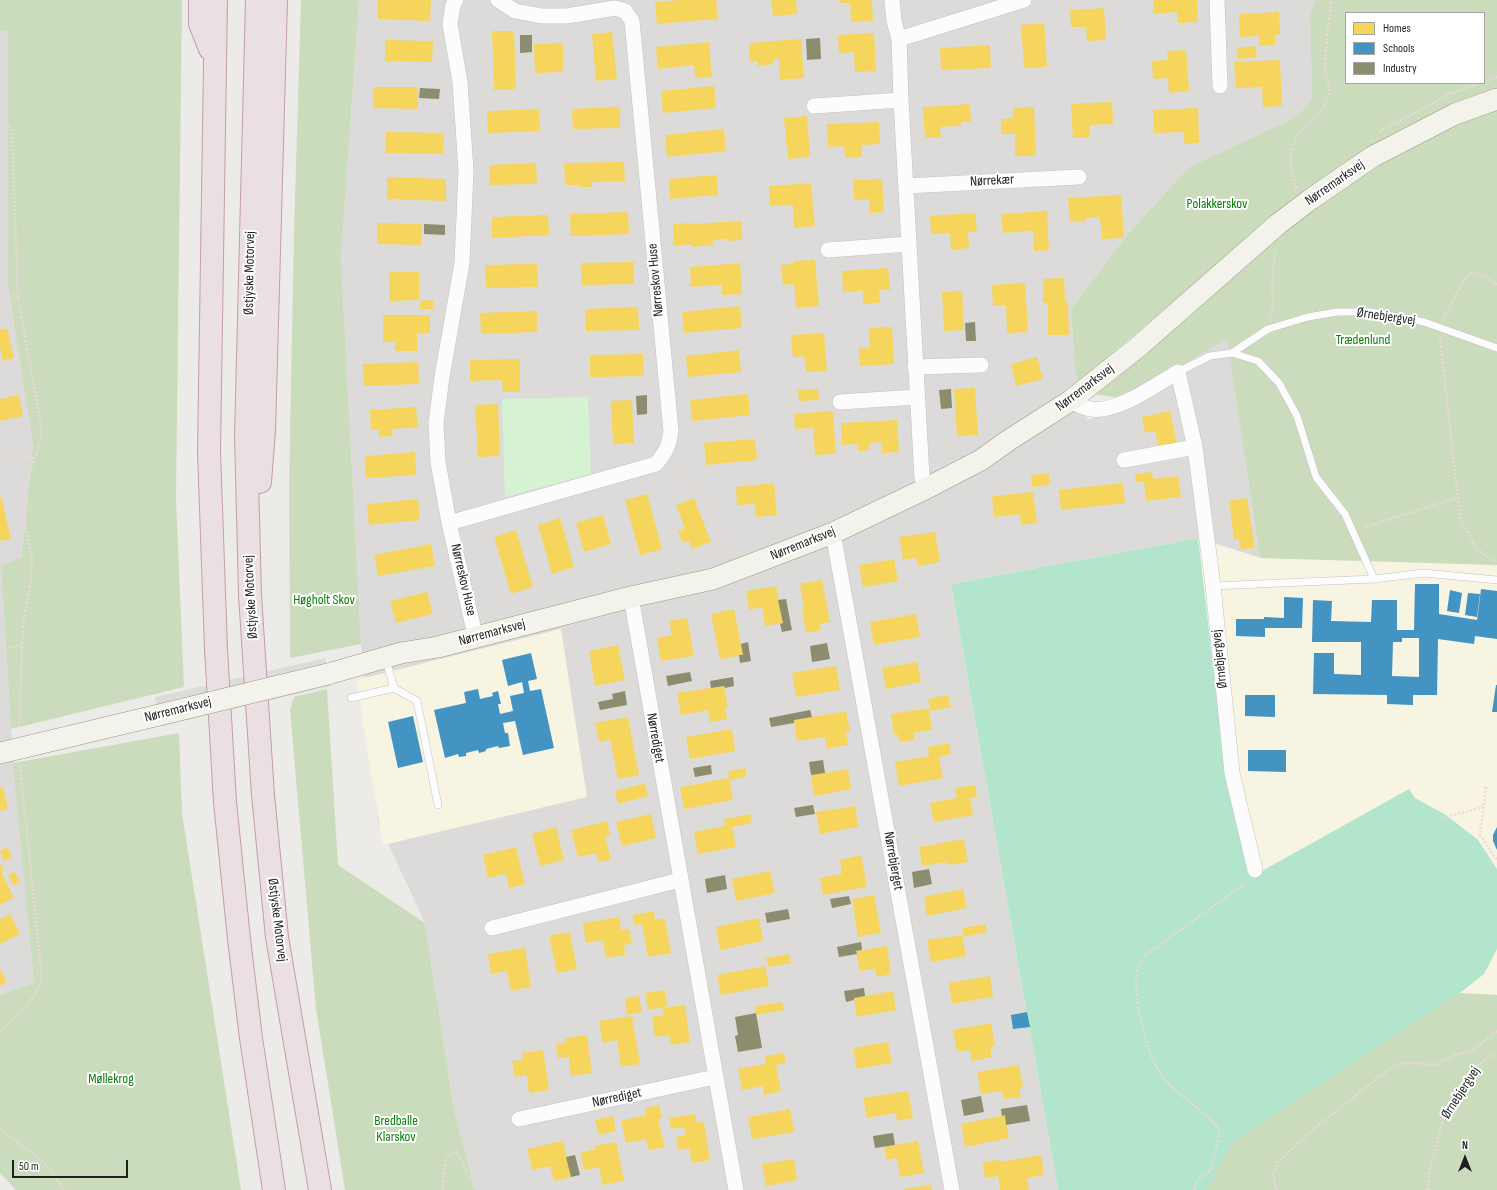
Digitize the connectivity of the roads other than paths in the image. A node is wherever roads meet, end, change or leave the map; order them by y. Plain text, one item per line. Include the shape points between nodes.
1 (200, 0) edge
2 (216, 0) edge
3 (257, 0) edge
4 (276, 0) edge
5 (456, 0) edge
6 (498, 0) edge
7 (892, 0) edge
8 (1024, 0) edge
9 (1216, 0) edge
10 (899, 39) junction
11 (214, 60) junction
12 (1220, 86) dead end
13 (1497, 99) edge
14 (901, 100) junction
15 (814, 106) dead end
16 (1079, 177) dead end
17 (906, 186) junction
18 (909, 244) junction
19 (828, 250) dead end
20 (1497, 348) edge
21 (1232, 353) junction
22 (981, 365) dead end
23 (915, 367) junction
24 (1178, 372) junction
25 (917, 397) junction
26 (1070, 401) junction
27 (840, 402) dead end
28 (1195, 447) junction
29 (1124, 460) dead end
30 (926, 489) junction
31 (449, 522) junction
32 (833, 533) junction
33 (1374, 579) junction
34 (1497, 580) edge
35 (1213, 586) junction
36 (250, 595) junction
37 (631, 597) junction
38 (477, 637) junction
39 (386, 657) junction
40 (394, 688) junction
41 (350, 698) dead end
42 (9, 751) edge
43 (438, 805) dead end
44 (1255, 870) road end
45 (680, 880) junction
46 (492, 928) dead end
47 (715, 1077) junction
48 (519, 1119) dead end
49 (274, 1190) edge
50 (320, 1190) edge
51 (736, 1190) edge
52 (952, 1190) edge

1 - 11 highway via 200,24
2 - 11 highway
3 - 36 highway, Østjyske Motorvej via 246,436
4 - 36 highway via 264,431
5 - 31 street, Nørreskov Huse via 450,24 460,82 466,171 462,263 436,422 438,462
6 - 31 street, Nørreskov Huse via 515,11 542,16 567,16 615,8 625,11 632,21 671,431 669,444 656,464
7 - 10 street
8 - 10 street
9 - 12 street
10 - 14 street
11 - 49 highway via 209,452 216,649 225,802 238,939
13 - 26 street, Nørremarksvej via 1455,114 1372,158 1311,199 1278,224 1138,347
14 - 15 street
14 - 17 street
16 - 17 street, Nørrekær
17 - 18 street
18 - 19 street
18 - 23 street
20 - 21 lane, Ørnebjergvej via 1424,322 1371,312 1337,312 1308,317 1268,329
21 - 24 lane, Ørnebjergvej via 1210,356
21 - 33 lane, Ørnebjergvej via 1258,361 1279,383 1298,416 1316,476 1346,514
22 - 23 street
23 - 25 street
24 - 26 street, Ørnebjergvej via 1118,406 1104,410 1090,409
24 - 28 street, Ørnebjergvej
25 - 27 street
25 - 30 street via 922,477
26 - 30 street, Nørremarksvej via 982,460
28 - 29 street
28 - 35 street, Ørnebjergvej
30 - 32 street, Nørremarksvej
31 - 38 street, Nørreskov Huse
32 - 37 street, Nørremarksvej via 713,579
32 - 52 street, Nørrebjerget
33 - 34 lane via 1424,573
33 - 35 lane
35 - 44 street, Ørnebjergvej via 1232,773
36 - 50 highway, Østjyske Motorvej via 263,794 278,937
37 - 38 street, Nørremarksvej
37 - 45 street, Nørrediget
38 - 39 street, Nørremarksvej
39 - 40 lane
39 - 42 street, Nørremarksvej, bridge via 328,674
40 - 41 lane
40 - 43 lane via 417,701
45 - 46 street
45 - 47 street, Nørrediget
47 - 48 street, Nørrediget
47 - 51 street, Nørrediget

